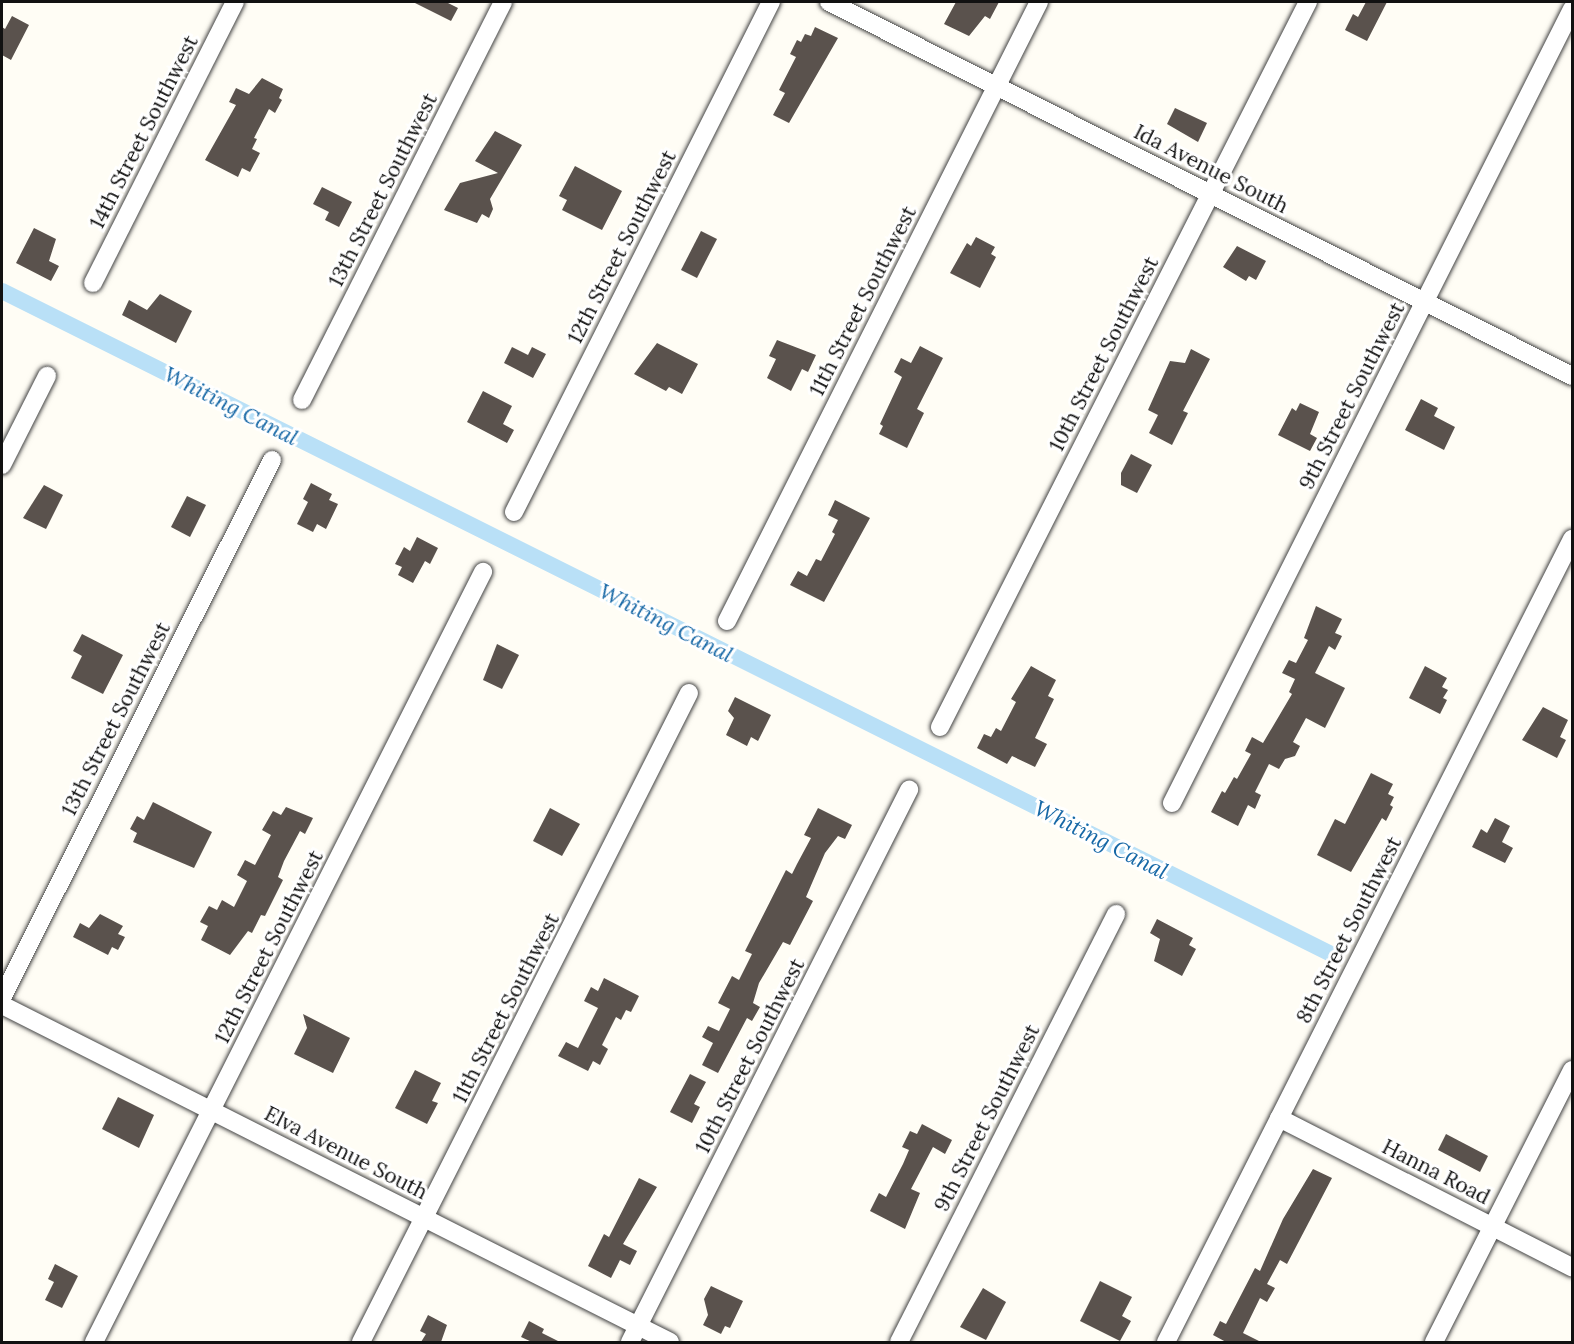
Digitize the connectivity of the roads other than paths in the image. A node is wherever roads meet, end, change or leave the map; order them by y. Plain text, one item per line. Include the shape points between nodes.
1 (235, 2) edge
2 (503, 2) edge
3 (771, 2) edge
4 (829, 2) edge
5 (1039, 2) edge
6 (1308, 2) edge
7 (1572, 9) edge
8 (996, 86) junction
9 (1211, 194) junction
10 (93, 282) dead end
11 (1425, 302) junction
12 (46, 376) dead end
13 (1572, 376) edge
14 (302, 400) dead end
15 (272, 460) dead end
16 (2, 465) edge
17 (514, 512) dead end
18 (1570, 551) edge
19 (483, 572) dead end
20 (727, 621) dead end
21 (689, 693) dead end
22 (940, 727) dead end
23 (909, 790) dead end
24 (1172, 803) dead end
25 (1116, 914) dead end
26 (2, 998) edge
27 (2, 1005) edge
28 (1572, 1070) edge
29 (212, 1111) junction
30 (1279, 1118) junction
31 (425, 1219) junction
32 (1493, 1227) junction
33 (1572, 1267) edge
34 (634, 1335) edge
35 (94, 1342) edge
36 (361, 1342) edge
37 (670, 1342) edge
38 (899, 1342) edge
39 (1166, 1342) edge
40 (1434, 1342) edge

1 - 10 street, 14th Street Southwest
2 - 14 street, 13th Street Southwest
3 - 17 street, 12th Street Southwest
4 - 8 street, Ida Avenue South
5 - 8 street, 11th Street Southwest
6 - 9 street, 10th Street Southwest
7 - 11 street, 9th Street Southwest
8 - 9 street, Ida Avenue South
8 - 20 street, 11th Street Southwest
9 - 11 street, Ida Avenue South
9 - 22 street, 10th Street Southwest
11 - 13 street, Ida Avenue South
11 - 24 street, 9th Street Southwest
12 - 16 street
15 - 26 street, 13th Street Southwest
18 - 30 street, 8th Street Southwest
19 - 29 street, 12th Street Southwest
21 - 31 street, 11th Street Southwest
23 - 34 street, 10th Street Southwest
25 - 38 street, 9th Street Southwest
27 - 29 street, Elva Avenue South
28 - 32 street
29 - 31 street, Elva Avenue South
29 - 35 street, 12th Street Southwest
30 - 32 street, Hanna Road
30 - 39 street, 8th Street Southwest
31 - 34 street, Elva Avenue South
31 - 36 street, 11th Street Southwest
32 - 33 street, Hanna Road
32 - 40 street
34 - 37 street, Elva Avenue South

